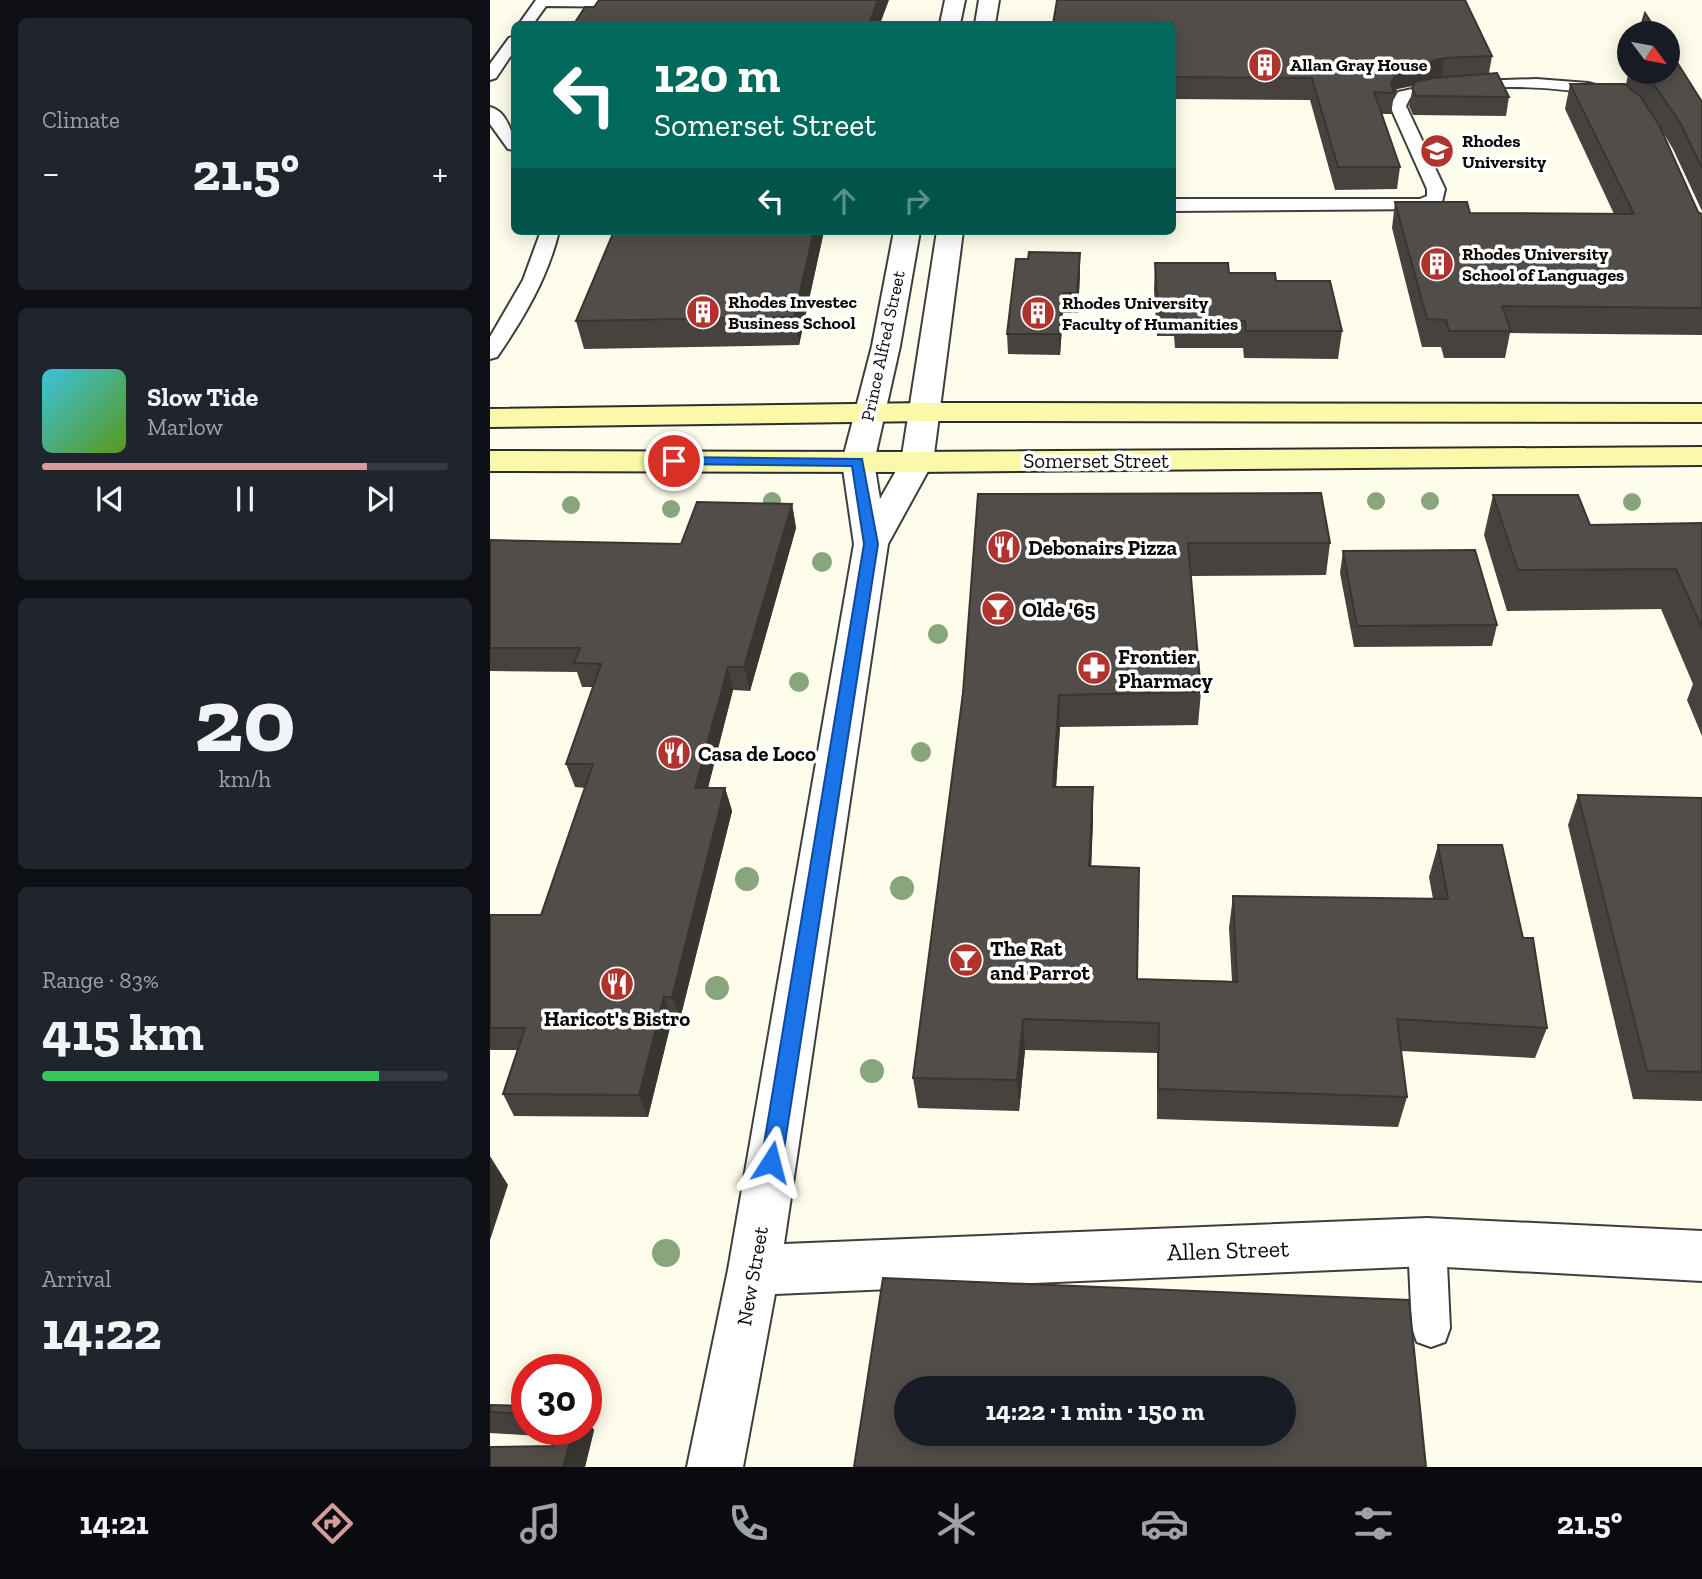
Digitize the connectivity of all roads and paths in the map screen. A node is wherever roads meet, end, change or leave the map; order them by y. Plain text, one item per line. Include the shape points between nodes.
1 (955, 0) edge
2 (989, 0) edge
3 (542, 1) edge
4 (653, 3) edge
5 (528, 21) edge
6 (951, 21) edge
7 (986, 21) edge
8 (511, 45) edge
9 (490, 75) edge
10 (1624, 100) edge
11 (490, 112) edge
12 (511, 141) edge
13 (1176, 205) edge
14 (549, 235) edge
15 (906, 235) edge
16 (949, 235) edge
17 (490, 353) edge
18 (869, 412) junction
19 (926, 412) junction
20 (1702, 413) edge
21 (490, 418) edge
22 (1702, 456) edge
23 (490, 461) edge
24 (917, 461) junction
25 (858, 462) junction
26 (871, 544) junction
27 (1427, 1242) junction
28 (1702, 1256) edge
29 (754, 1270) junction
30 (1431, 1328) dead end
31 (715, 1467) edge

1 - 6 street
2 - 7 street
3 - 4 lane
3 - 5 lane
8 - 9 lane
10 - 13 lane via 1596,89 1545,84 1419,89 1404,95 1398,106 1436,189 1436,198 1423,205
11 - 12 lane
14 - 17 lane via 544,258 521,306
15 - 18 street, Prince Alfred Street
16 - 19 street
18 - 19 main road
18 - 21 main road
18 - 25 street, Prince Alfred Street
19 - 20 main road
19 - 24 street
22 - 24 main road, Somerset Street
23 - 25 main road, Somerset Street
24 - 25 main road, Somerset Street
24 - 26 street, New Street
25 - 26 street, New Street
26 - 29 street, New Street
27 - 28 street, Allen Street
27 - 29 street, Allen Street
27 - 30 lane
29 - 31 street, New Street

